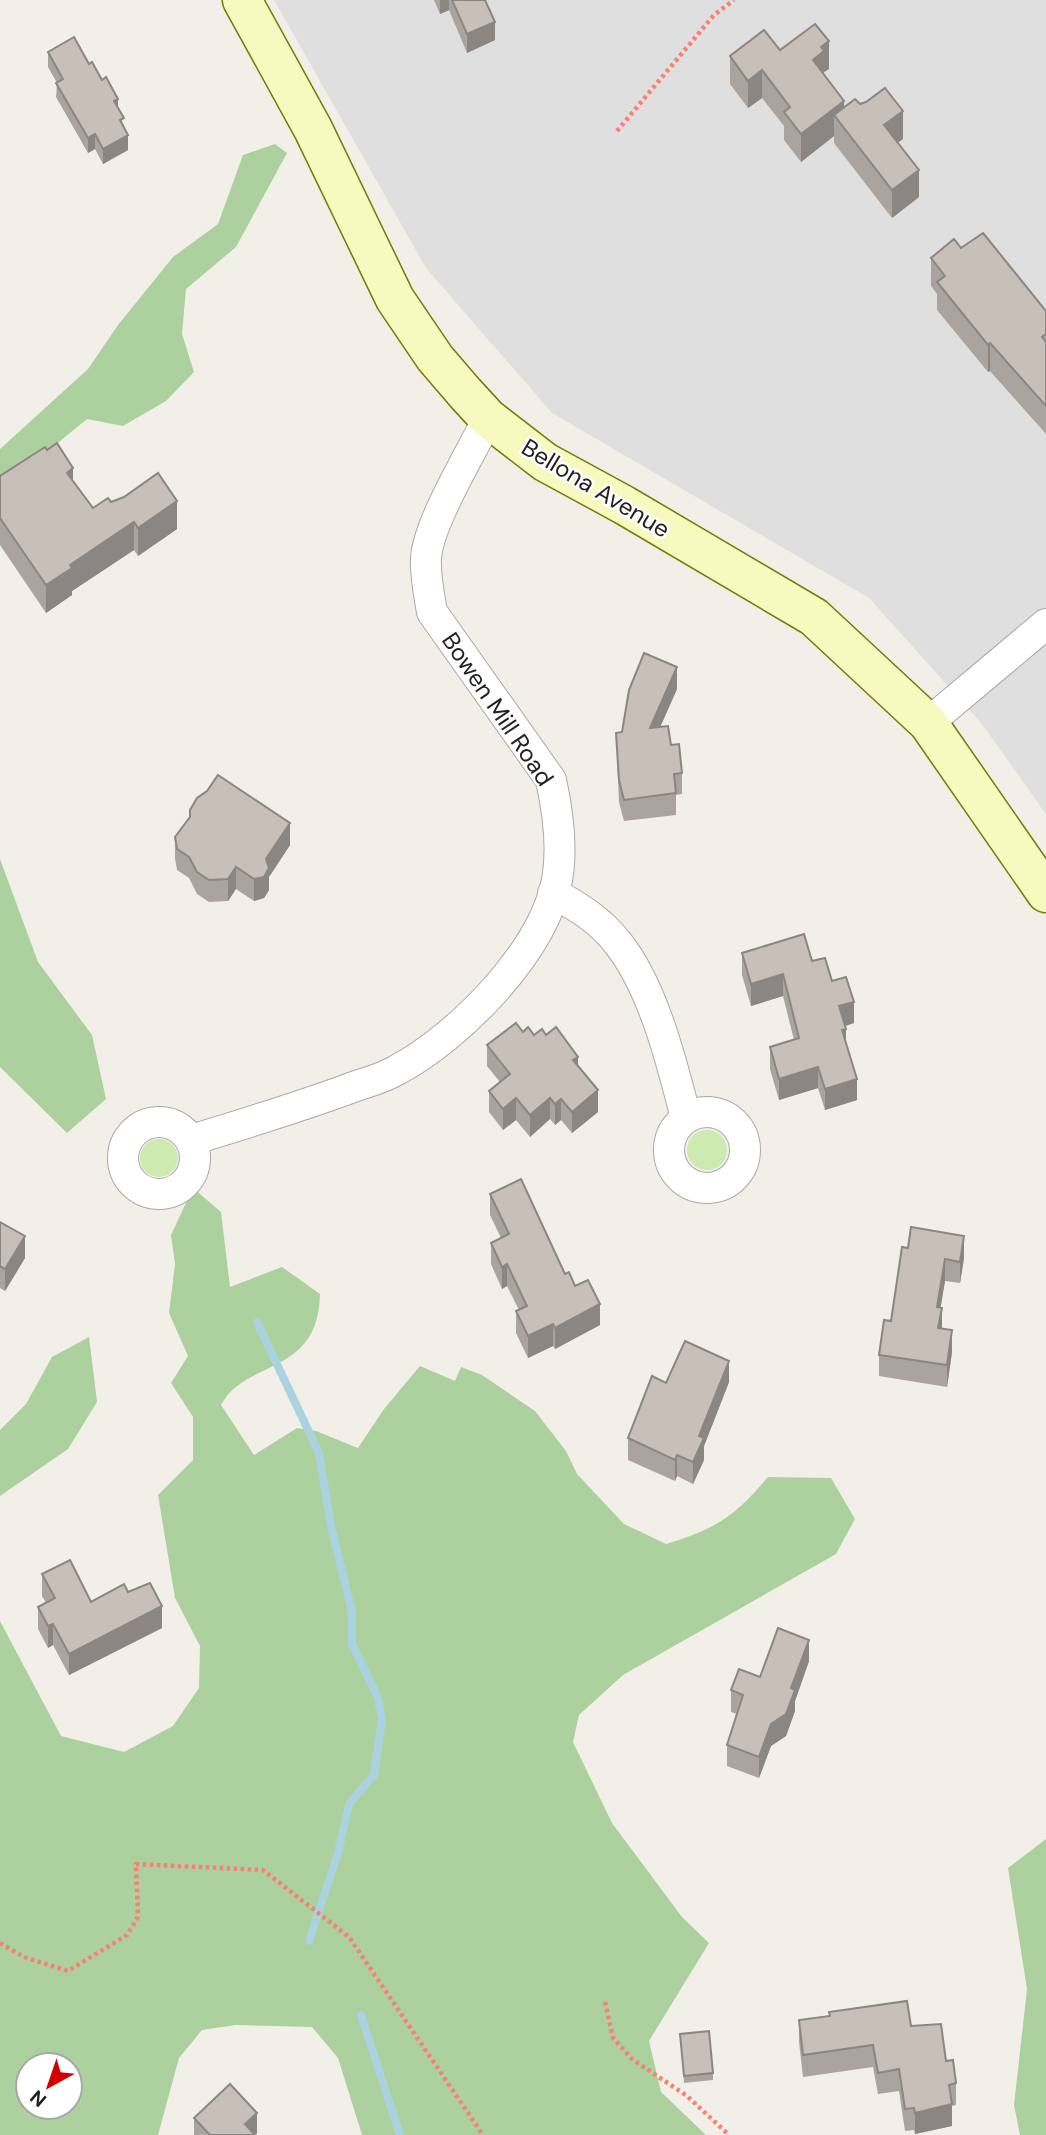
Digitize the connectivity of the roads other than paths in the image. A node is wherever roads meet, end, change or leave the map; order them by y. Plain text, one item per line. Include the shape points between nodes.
1 (242, 0) edge
2 (488, 418) junction
3 (1046, 624) edge
4 (928, 723) junction
5 (1046, 892) edge
6 (553, 893) junction
7 (687, 1118) dead end
8 (191, 1140) dead end

1 - 2 main road, Bellona Avenue via 313,129 395,299 435,358
2 - 4 main road, Bellona Avenue via 545,462 814,617
2 - 6 street, Bowen Mill Road via 435,526 426,555 427,584 432,612 551,780 560,846
3 - 4 street
4 - 5 main road, Bellona Avenue
6 - 7 street via 601,925 631,964 669,1058
6 - 8 street, Bowen Mill Road via 546,915 517,960 482,1006 439,1044 395,1072

